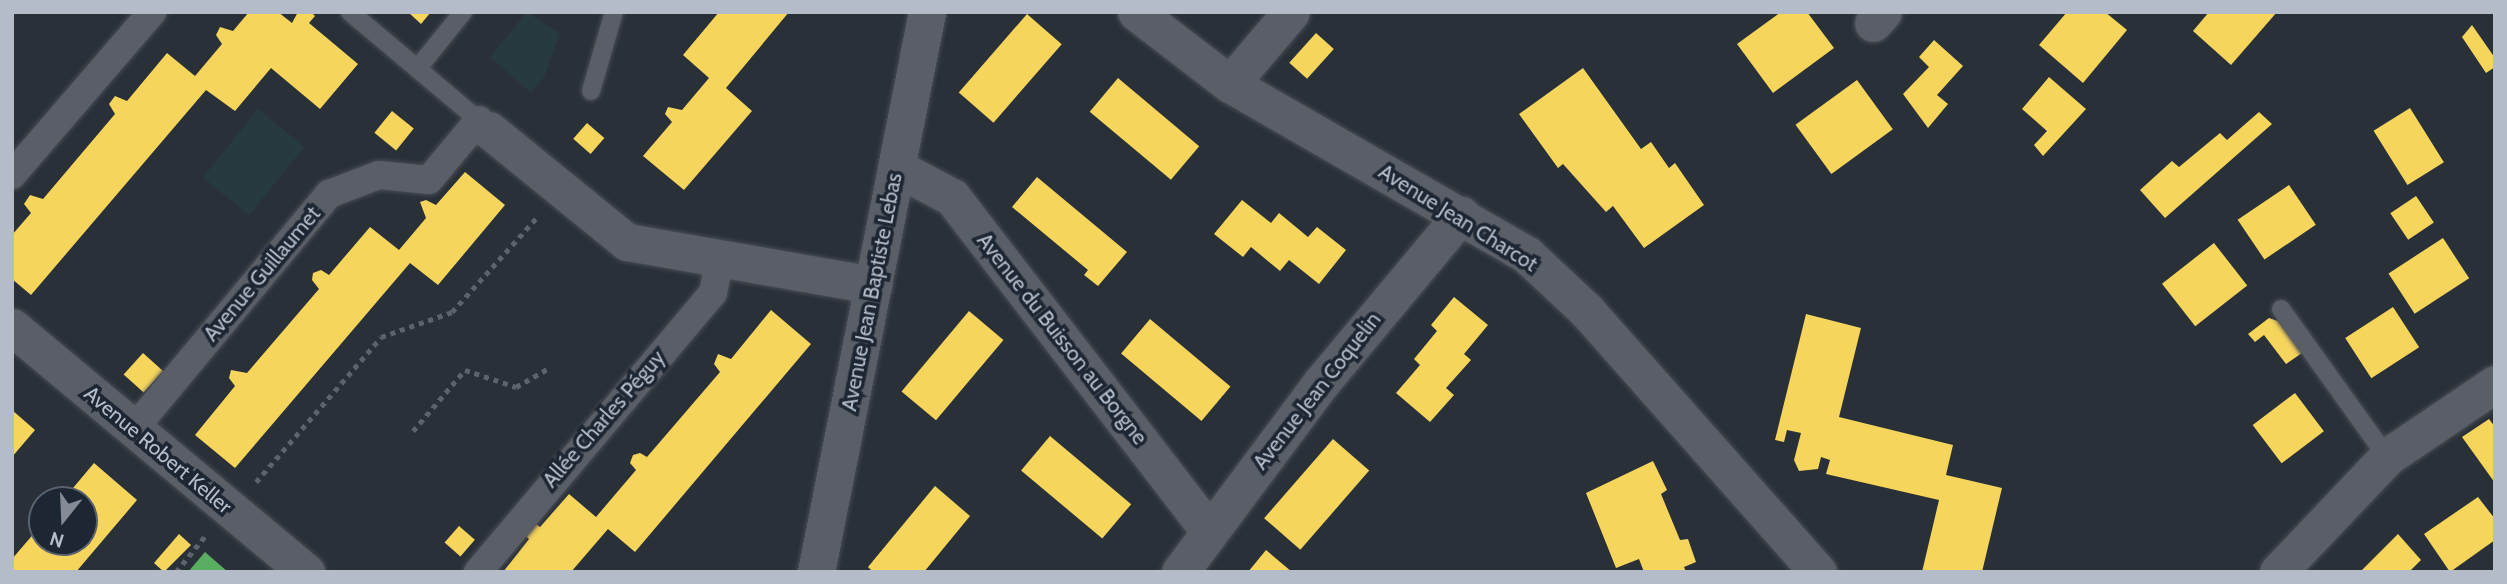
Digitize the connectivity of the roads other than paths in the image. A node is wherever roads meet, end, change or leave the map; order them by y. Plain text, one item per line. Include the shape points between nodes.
1 (152, 12) edge
2 (351, 12) edge
3 (463, 12) edge
4 (614, 12) edge
5 (927, 12) edge
6 (1136, 12) edge
7 (1291, 12) edge
8 (418, 68) junction
9 (1230, 84) junction
10 (591, 91) dead end
11 (484, 125) junction
12 (897, 168) junction
13 (12, 175) edge
14 (1461, 215) junction
15 (719, 261) junction
16 (873, 285) junction
17 (2281, 309) dead end
18 (12, 327) edge
19 (2495, 384) edge
20 (133, 430) junction
21 (2388, 457) junction
22 (1209, 531) junction
23 (2285, 569) edge
24 (306, 572) edge
25 (478, 572) edge
26 (816, 572) edge
27 (1180, 572) edge
28 (1818, 572) edge

1 - 13 street
2 - 8 lane
3 - 8 lane
4 - 10 lane
5 - 12 street, Avenue Jean Baptiste Lebas
6 - 9 street, Avenue Jean Charcot
7 - 9 street
8 - 11 lane
9 - 14 street, Avenue Jean Charcot
11 - 15 street via 559,191 627,242
11 - 20 street, Avenue Guillaumet via 429,180 379,176 329,194
12 - 16 street, Avenue Jean Baptiste Lebas
12 - 22 street, Avenue du Buisson au Borgne via 952,197
14 - 22 street, Avenue Jean Coquelin via 1321,383
14 - 28 street, Avenue Jean Charcot via 1527,256 1587,311
15 - 16 street
15 - 25 street, Allée Charles Péguy via 713,293
16 - 26 street, Avenue Jean Baptiste Lebas
17 - 21 lane
18 - 20 street, Avenue Robert Keller
19 - 21 street
20 - 24 street, Avenue Robert Keller
21 - 23 street
22 - 27 street, Avenue Jean Coquelin

